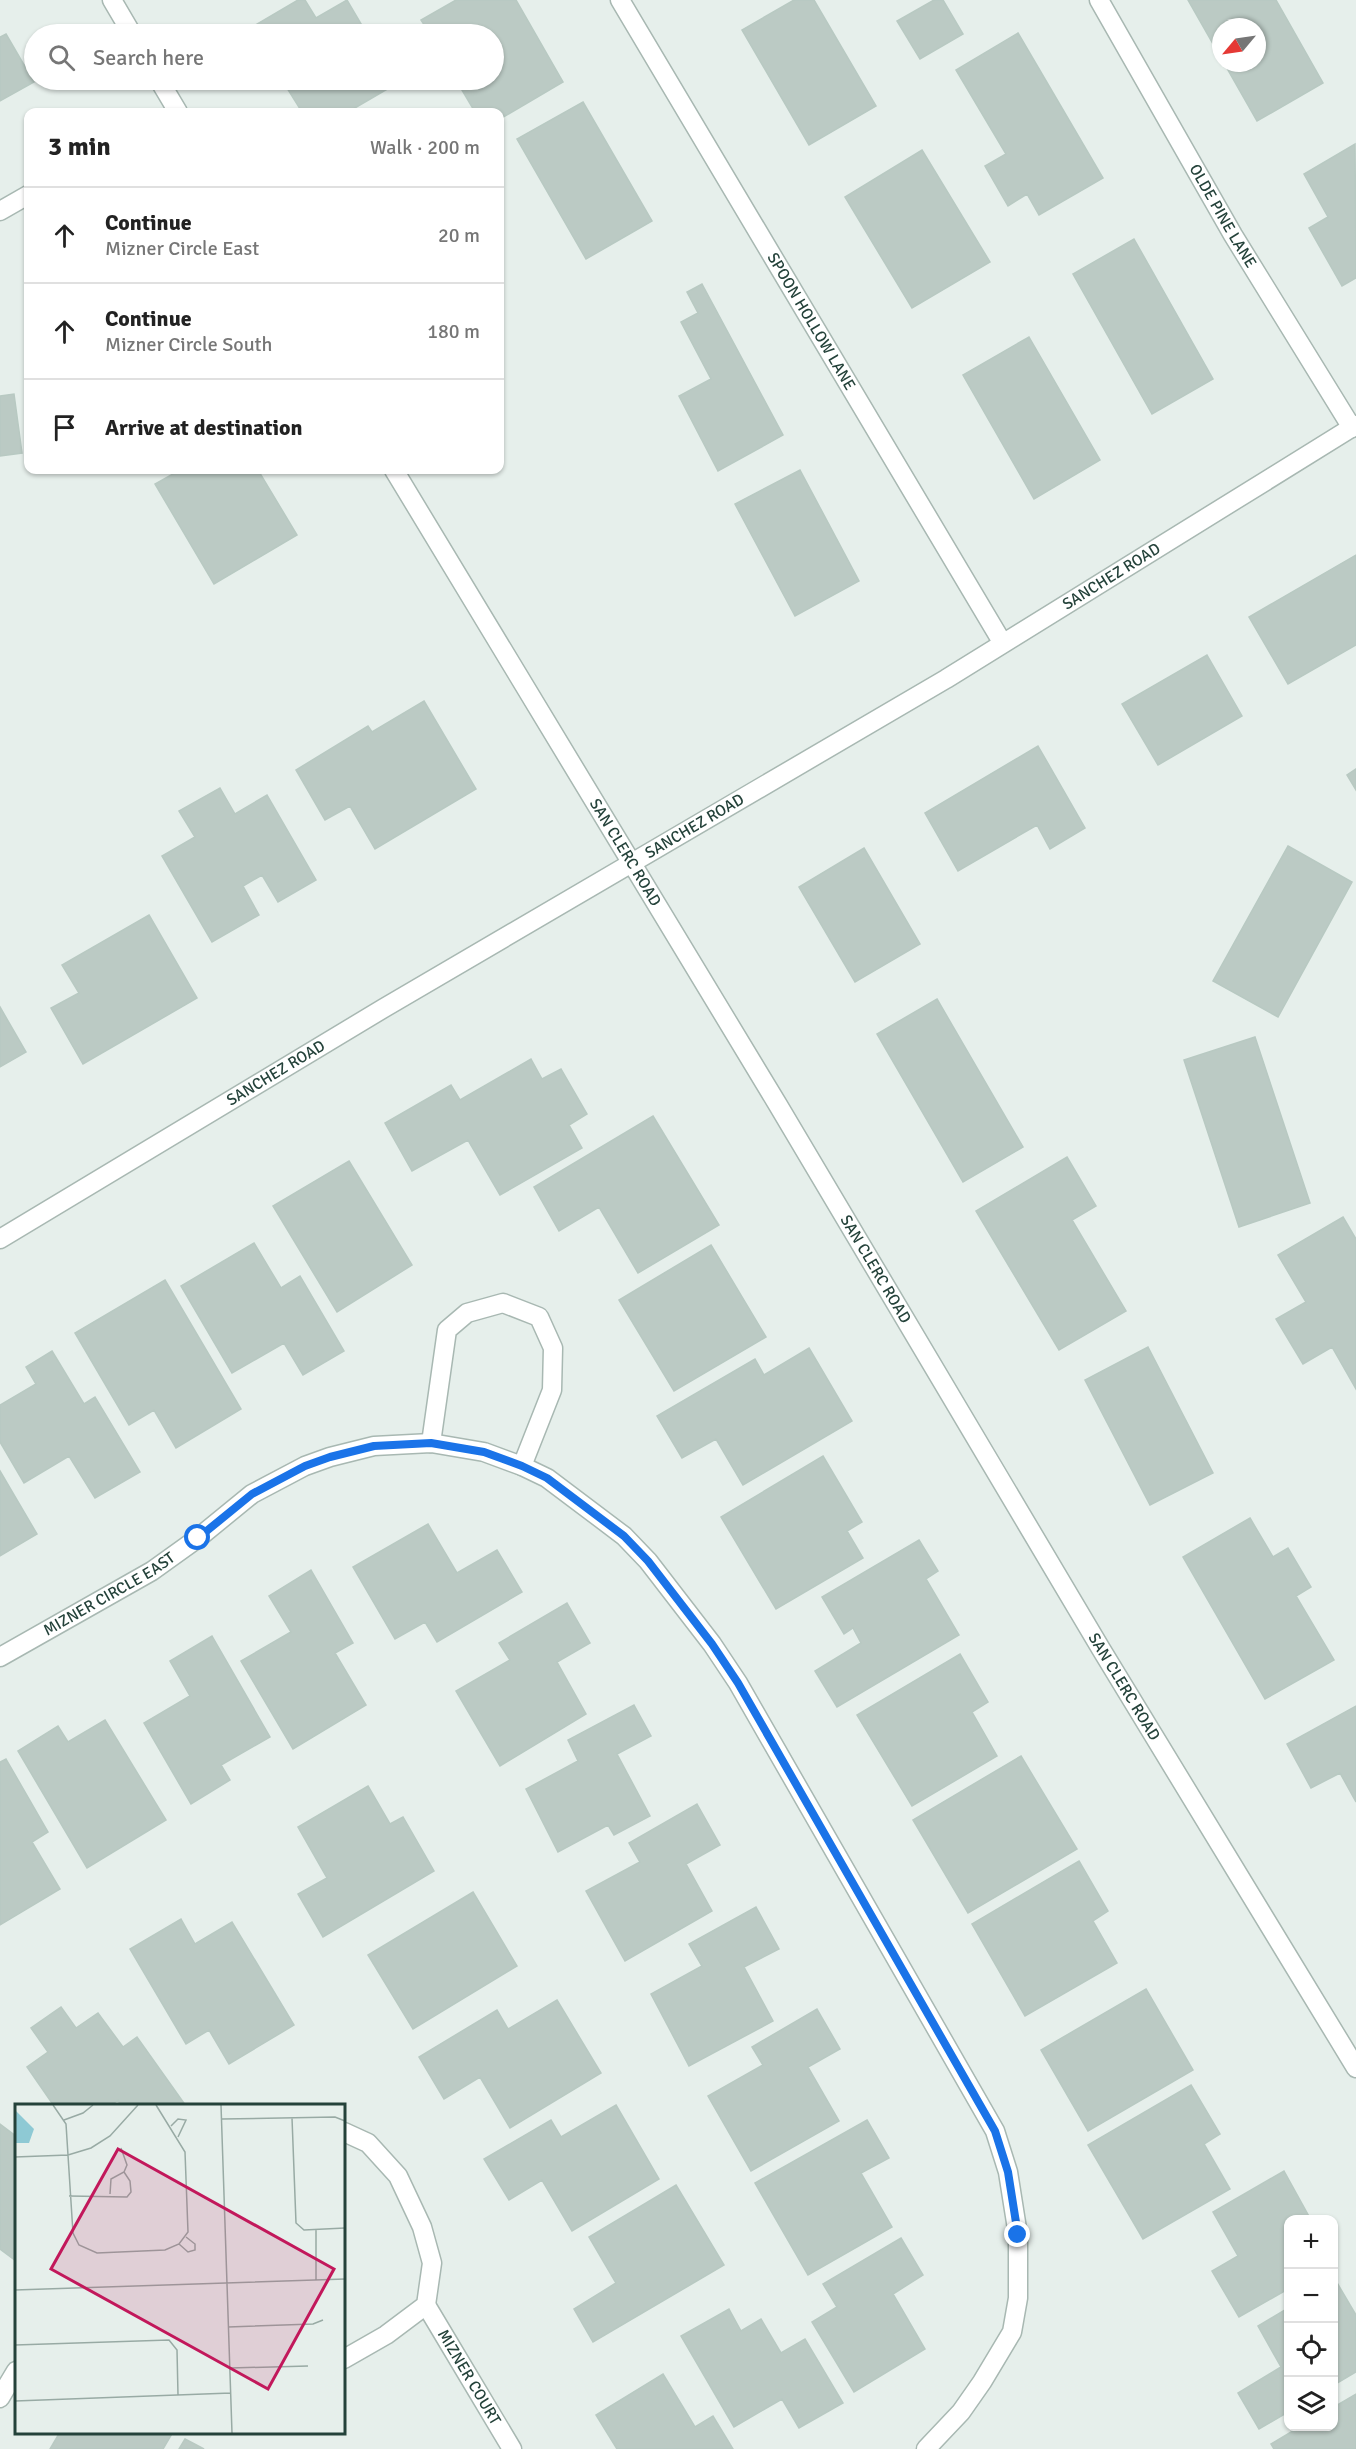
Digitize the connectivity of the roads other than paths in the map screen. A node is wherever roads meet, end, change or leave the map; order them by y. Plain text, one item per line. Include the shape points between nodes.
1 (112, 0) edge
2 (620, 0) edge
3 (1099, 0) edge
4 (126, 24) edge
5 (165, 90) edge
6 (175, 108) edge
7 (24, 197) edge
8 (0, 211) edge
9 (1354, 427) edge
10 (396, 474) edge
11 (1002, 642) junction
12 (631, 862) junction
13 (0, 1239) edge
14 (431, 1443) junction
15 (522, 1466) junction
16 (0, 1657) edge
17 (1356, 2068) edge
18 (345, 2132) edge
19 (426, 2305) junction
20 (345, 2358) edge
21 (15, 2373) edge
22 (0, 2398) edge
23 (931, 2445) edge
24 (512, 2449) edge

1 - 4 street
2 - 11 street, SPOON HOLLOW LANE
3 - 9 street, OLDE PINE LANE via 1233,235
5 - 6 street
7 - 8 street
9 - 11 street, SANCHEZ ROAD
10 - 12 street, SAN CLERC ROAD
11 - 12 street, SANCHEZ ROAD via 946,679
12 - 13 street, SANCHEZ ROAD
12 - 17 street, SAN CLERC ROAD
14 - 15 street, MIZNER CIRCLE EAST via 484,1452
14 - 15 street via 447,1330 467,1312 503,1303 539,1317 553,1348 552,1390
14 - 16 street, MIZNER CIRCLE EAST via 374,1446 305,1466 252,1494 152,1571
15 - 23 street, MIZNER CIRCLE EAST via 547,1478 624,1536 712,1644 835,1849 995,2131 1008,2172 1018,2235 1018,2298 1012,2332 967,2405
18 - 19 street via 368,2144 398,2176 422,2227 432,2263
19 - 20 street via 386,2335
19 - 24 street, MIZNER COURT
21 - 22 street

